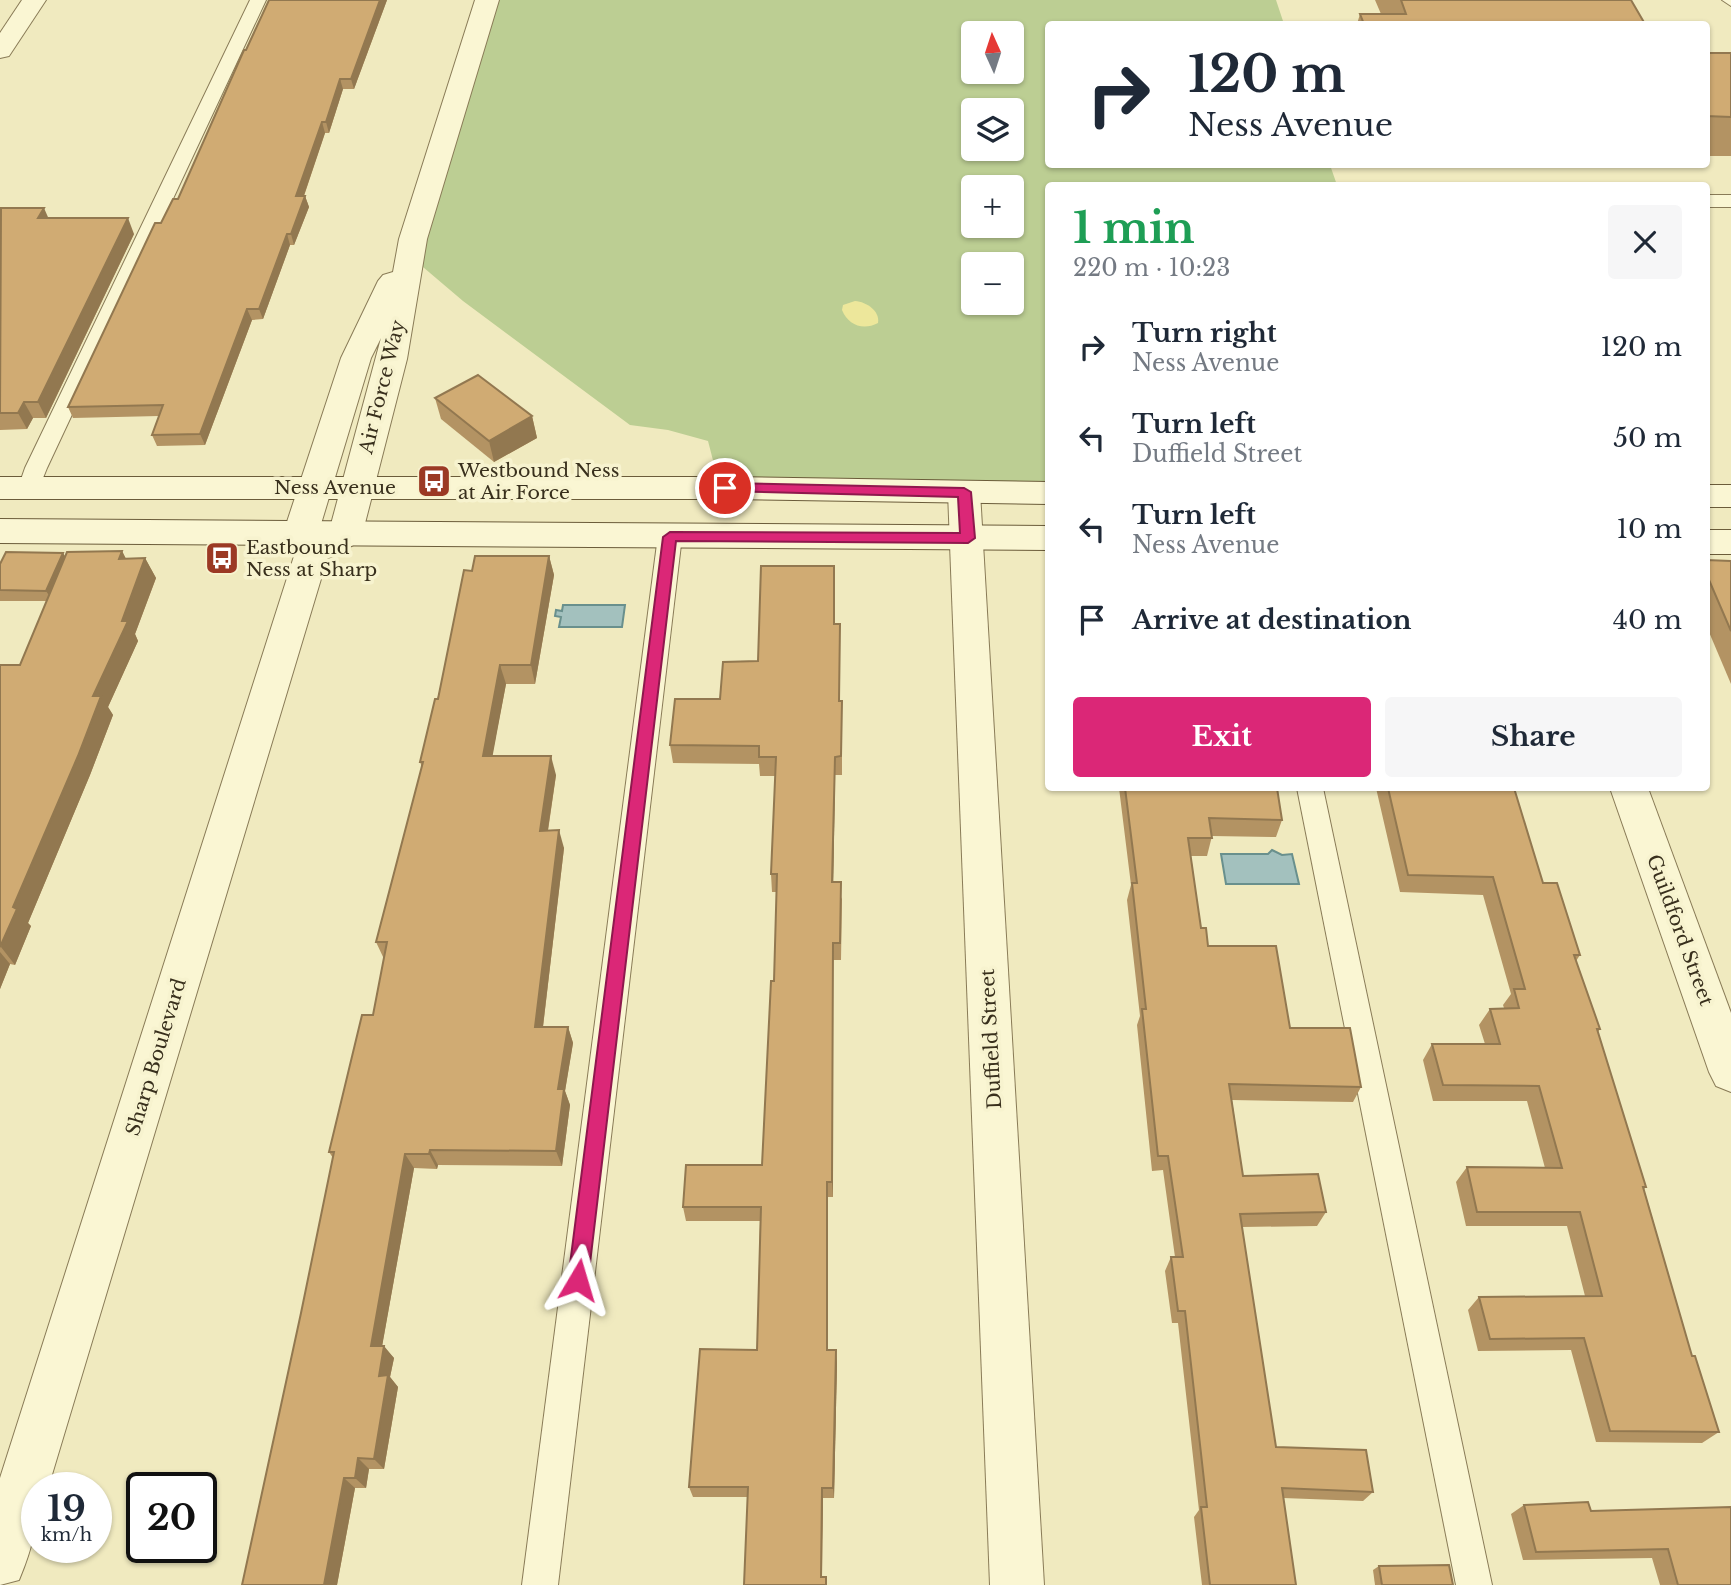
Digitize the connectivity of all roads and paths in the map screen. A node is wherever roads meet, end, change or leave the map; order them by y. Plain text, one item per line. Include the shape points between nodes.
1 (34, 0) edge
2 (258, 0) edge
3 (487, 0) edge
4 (0, 51) edge
5 (1710, 201) edge
6 (1731, 201) edge
7 (414, 239) junction
8 (314, 486) junction
9 (357, 487) junction
10 (15, 488) edge
11 (964, 492) junction
12 (1045, 493) edge
13 (1710, 496) edge
14 (1731, 496) edge
15 (0, 531) edge
16 (670, 537) junction
17 (968, 538) junction
18 (1045, 538) edge
19 (319, 541) junction
20 (1710, 542) edge
21 (1731, 542) edge
22 (1311, 791) edge
23 (1630, 791) edge
24 (1731, 1072) edge
25 (0, 1561) edge
26 (540, 1585) edge
27 (1017, 1585) edge
28 (1474, 1585) edge

1 - 4 street
2 - 10 lane via 36,468
3 - 7 street, Air Force Way
5 - 6 lane
7 - 8 street, Air Force Way via 356,358
7 - 9 street, Air Force Way via 392,359
8 - 9 street, Ness Avenue
8 - 10 street, Ness Avenue
8 - 19 street, Air Force Way
9 - 11 street, Ness Avenue
9 - 19 street, Air Force Way
11 - 12 street, Ness Avenue
11 - 17 street, Duffield Street
13 - 14 street
15 - 19 street
16 - 17 street
16 - 19 street
16 - 26 lane
17 - 18 street
17 - 27 street, Duffield Street
19 - 25 street, Sharp Boulevard
20 - 21 street
22 - 28 lane
23 - 24 street, Guildford Street

